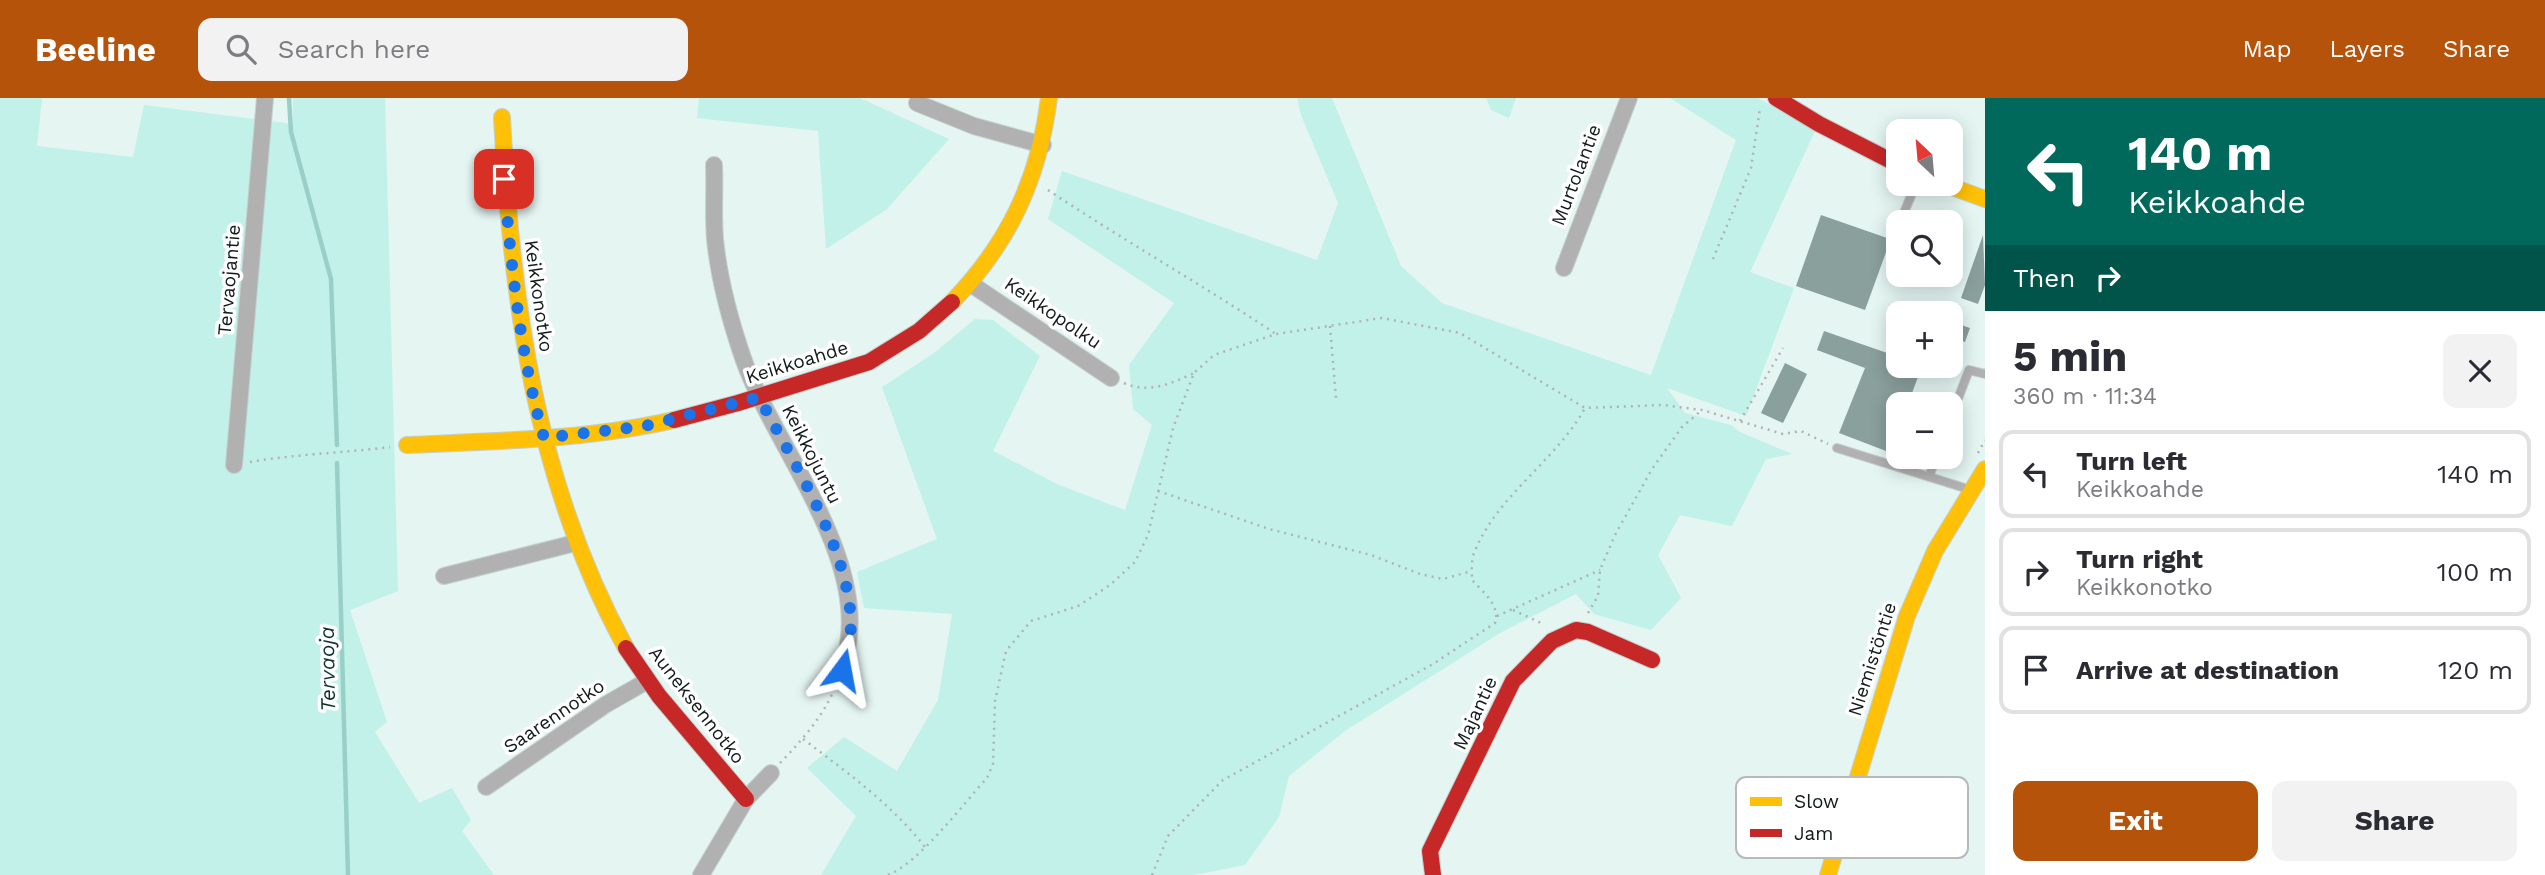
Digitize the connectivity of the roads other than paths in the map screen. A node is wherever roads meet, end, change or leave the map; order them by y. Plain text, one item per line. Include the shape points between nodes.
1 (265, 98) edge
2 (1049, 98) edge
3 (1629, 98) edge
4 (1776, 98) edge
5 (917, 103) dead end
6 (502, 117) dead end
7 (1042, 145) junction
8 (1886, 158) edge
9 (715, 165) dead end
10 (1964, 191) edge
11 (1985, 199) edge
12 (1564, 268) dead end
13 (971, 284) junction
14 (1985, 374) edge
15 (1111, 378) road end
16 (1961, 392) edge
17 (759, 397) junction
18 (544, 438) junction
19 (407, 445) road end
20 (1837, 448) road end
21 (234, 465) road end
22 (1932, 469) edge
23 (1985, 469) edge
24 (1929, 477) junction
25 (1971, 490) junction
26 (575, 543) junction
27 (444, 576) dead end
28 (846, 654) road end
29 (1652, 660) dead end
30 (647, 681) junction
31 (771, 772) road end
32 (1857, 777) edge
33 (486, 787) dead end
34 (746, 799) junction
35 (1833, 858) edge
36 (701, 875) edge
37 (1433, 875) edge
38 (1828, 875) edge

1 - 21 street, Tervaojantie
2 - 7 street, Keikkoahde
3 - 12 street, Murtolantie
4 - 8 street
5 - 7 street via 974,126
6 - 18 street, Keikkonotko via 510,248 533,399
7 - 13 street, Keikkoahde via 1008,228
9 - 17 street, Keikkojuntu via 715,239 725,299
10 - 11 street
13 - 15 street, Keikkopolku
13 - 17 street, Keikkoahde via 891,351 851,369
14 - 16 lane via 1969,370
17 - 18 street, Keikkoahde via 645,426
17 - 28 street, Keikkojuntu via 828,531 839,562 850,617
18 - 19 street, Keikkoahde
18 - 26 street, Auneksennotko
20 - 24 lane
22 - 24 lane
23 - 25 street, Niemistöntie
24 - 25 lane
25 - 32 street, Niemistöntie via 1922,578 1896,644
26 - 27 street
26 - 30 street, Auneksennotko via 613,625
29 - 37 street, Majantie via 1588,632 1576,630 1552,641 1513,681 1430,851
30 - 33 street, Saarennotko
30 - 34 street, Auneksennotko
31 - 34 street, Auneksennotko
34 - 36 street, Auneksennotko
35 - 38 street, Niemistöntie

